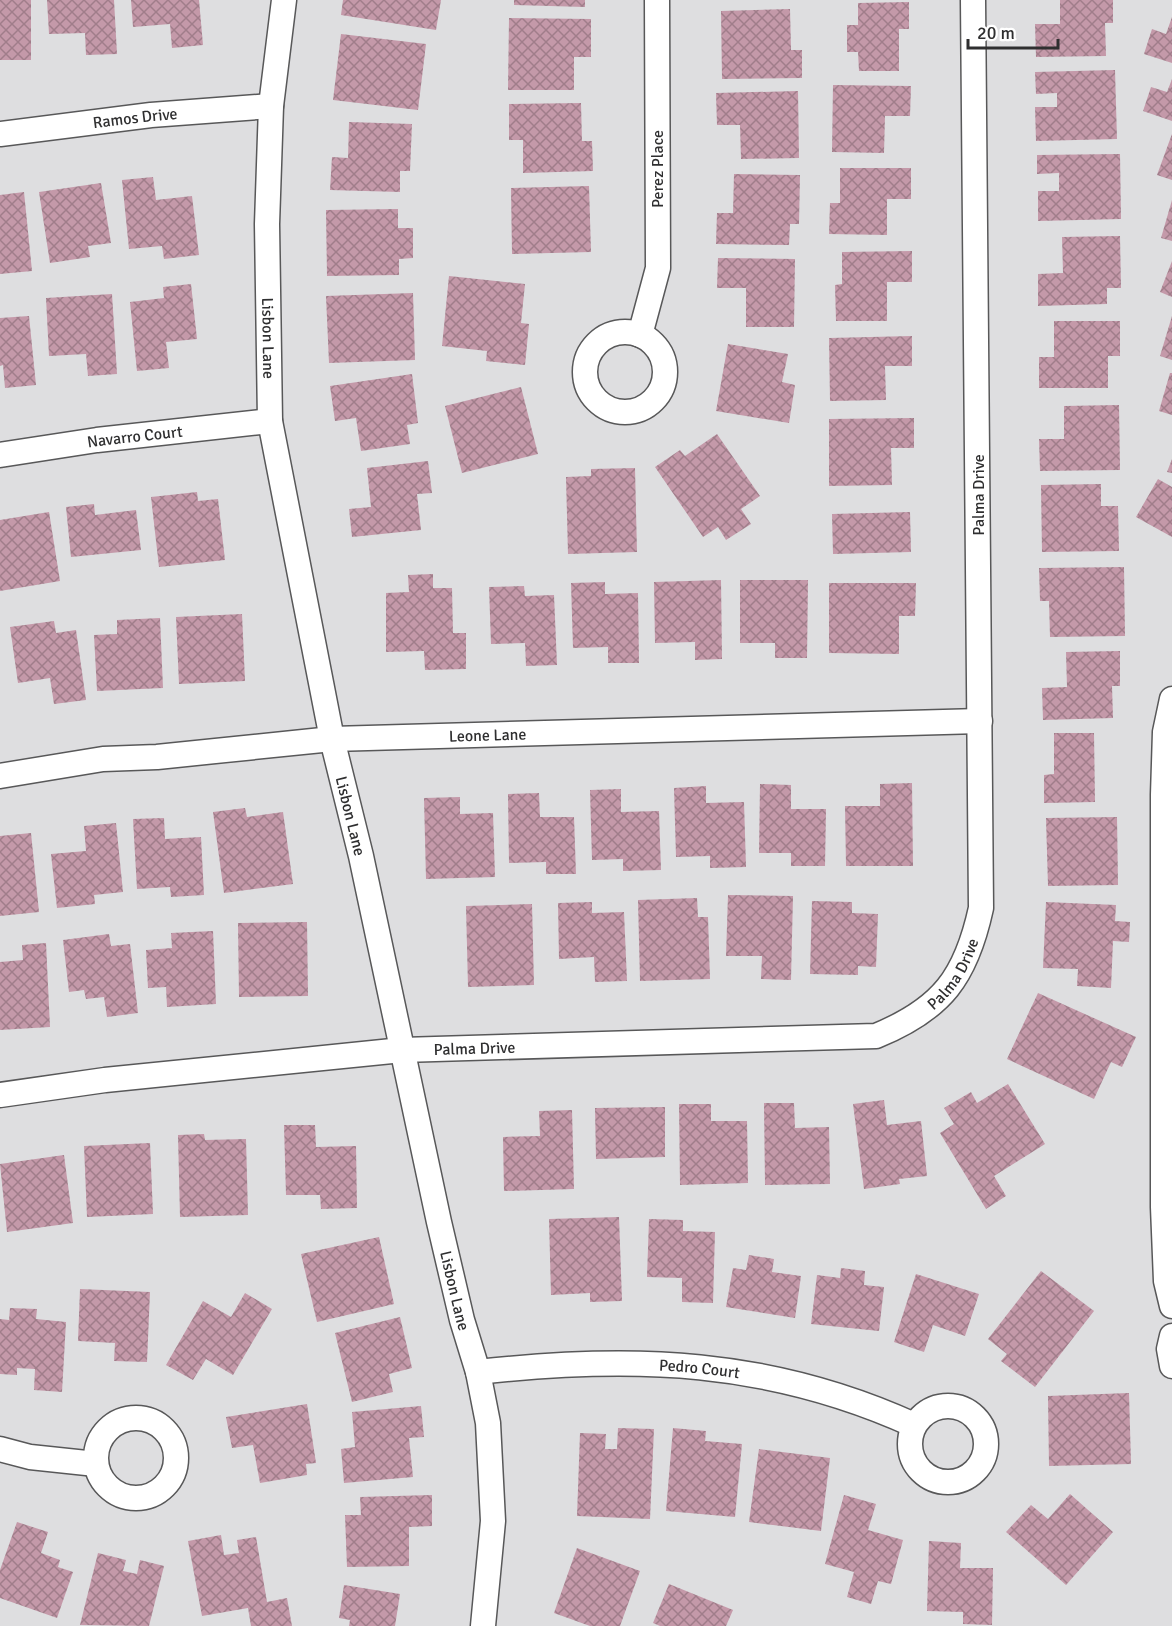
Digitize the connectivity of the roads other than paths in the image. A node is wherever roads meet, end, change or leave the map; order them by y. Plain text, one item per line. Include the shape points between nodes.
1 (284, 0) edge
2 (657, 0) edge
3 (974, 0) edge
4 (271, 106) junction
5 (0, 134) edge
6 (640, 335) dead end
7 (270, 421) junction
8 (0, 455) edge
9 (1172, 699) edge
10 (980, 721) junction
11 (332, 739) junction
12 (0, 776) edge
13 (402, 1050) junction
14 (0, 1095) edge
15 (1172, 1306) edge
16 (1172, 1336) edge
17 (1172, 1366) edge
18 (478, 1372) junction
19 (914, 1425) dead end
20 (0, 1449) edge
21 (96, 1464) dead end
22 (483, 1626) edge

1 - 4 street, Lisbon Lane
2 - 6 street, Perez Place via 658,268
3 - 10 street, Palma Drive
4 - 5 street, Ramos Drive
4 - 7 street, Lisbon Lane via 267,224
7 - 8 street, Navarro Court
7 - 11 street, Lisbon Lane
9 - 15 street via 1165,732 1163,795 1163,1207 1166,1281
10 - 11 street, Leone Lane
10 - 13 street, Palma Drive via 981,908 973,945 957,976 937,1000 907,1023 876,1036
11 - 12 street, Leone Lane via 103,759
11 - 13 street, Lisbon Lane
13 - 14 street, Palma Drive via 105,1080
13 - 18 street, Lisbon Lane via 462,1320
16 - 17 street
18 - 19 street, Pedro Court via 595,1363 700,1366 809,1385
18 - 22 street, Lisbon Lane via 488,1423 493,1521
20 - 21 street via 30,1457

